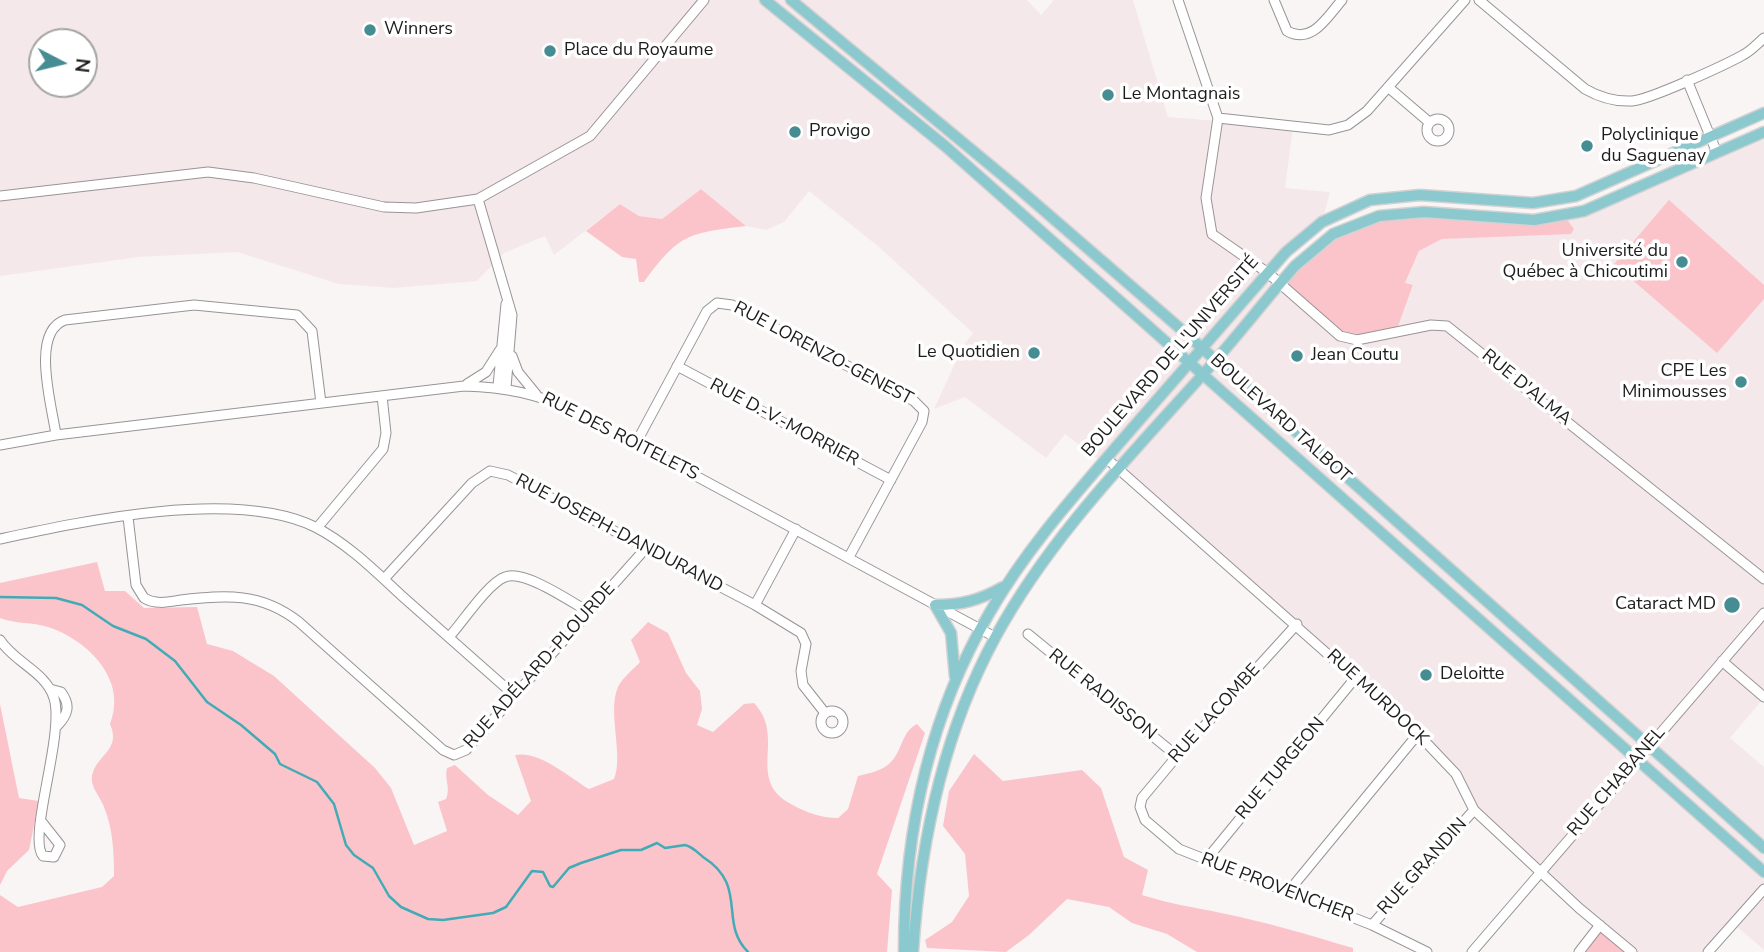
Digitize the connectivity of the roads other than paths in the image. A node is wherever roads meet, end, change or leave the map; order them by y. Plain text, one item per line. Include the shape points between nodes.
1 (704, 0) edge
2 (765, 0) edge
3 (791, 0) edge
4 (1178, 0) edge
5 (1274, 0) edge
6 (1342, 0) edge
7 (1465, 0) edge
8 (1479, 0) edge
9 (1764, 38) edge
10 (1687, 80) junction
11 (1388, 87) junction
12 (1764, 113) edge
13 (1218, 118) junction
14 (1429, 122) dead end
15 (1764, 132) edge
16 (1710, 137) junction
17 (1717, 153) junction
18 (0, 196) edge
19 (478, 199) junction
20 (1268, 273) junction
21 (1279, 284) junction
22 (507, 343) junction
23 (1202, 349) junction
24 (1215, 361) junction
25 (1190, 363) junction
26 (677, 366) junction
27 (1203, 375) junction
28 (464, 386) junction
29 (502, 387) junction
30 (537, 395) junction
31 (382, 396) junction
32 (321, 403) junction
33 (56, 435) junction
34 (636, 443) junction
35 (0, 445) edge
36 (1106, 458) junction
37 (1118, 469) junction
38 (891, 480) junction
39 (128, 517) junction
40 (317, 528) junction
41 (796, 529) junction
42 (0, 539) edge
43 (646, 548) junction
44 (849, 557) junction
45 (384, 579) junction
46 (1764, 579) edge
47 (1006, 586) junction
48 (755, 605) junction
49 (935, 605) junction
50 (589, 612) junction
51 (1764, 613) edge
52 (1297, 624) junction
53 (980, 630) junction
54 (1028, 635) dead end
55 (449, 637) junction
56 (995, 637) junction
57 (0, 640) edge
58 (1722, 661) junction
59 (1356, 677) junction
60 (955, 681) junction
61 (514, 695) junction
62 (1764, 696) edge
63 (825, 713) dead end
64 (1418, 734) junction
65 (1648, 746) junction
66 (1177, 756) junction
67 (1637, 760) junction
68 (1140, 807) joint
69 (1474, 810) junction
70 (41, 821) dead end
71 (1764, 848) edge
72 (1206, 860) junction
73 (1540, 872) junction
74 (1764, 872) edge
75 (1764, 890) edge
76 (1288, 892) junction
77 (1372, 925) junction
78 (1600, 925) junction
79 (904, 952) edge
80 (913, 952) edge
81 (1427, 952) edge
82 (1472, 952) edge
83 (1579, 952) edge
84 (1632, 952) edge
85 (1708, 952) edge

1 - 19 street via 590,136
2 - 25 main road, BOULEVARD TALBOT via 916,122
3 - 23 main road, BOULEVARD TALBOT via 1019,189
4 - 13 street
5 - 6 street via 1283,25 1294,35 1314,32
7 - 11 street
8 - 10 street via 1598,97 1635,101
9 - 10 street via 1745,54
10 - 16 street
11 - 13 street via 1348,125 1329,130
11 - 14 street
12 - 16 main road, BOULEVARD DE L'UNIVERSITÉ
13 - 20 street, RUE D'ALMA via 1206,198 1212,234
15 - 17 main road, BOULEVARD DE L'UNIVERSITÉ
16 - 17 street
16 - 20 main road, BOULEVARD DE L'UNIVERSITÉ via 1561,200 1516,203 1420,195 1363,202 1322,222
17 - 21 main road, BOULEVARD DE L'UNIVERSITÉ via 1565,216 1515,220 1409,212 1364,220 1313,249
18 - 19 street via 198,172 254,178 384,207 416,208
19 - 22 street via 512,315
20 - 21 street, RUE D'ALMA
20 - 23 main road, BOULEVARD DE L'UNIVERSITÉ
21 - 24 main road, BOULEVARD DE L'UNIVERSITÉ
21 - 46 street, RUE D'ALMA via 1340,336 1357,340 1447,326
22 - 28 street via 486,372
22 - 29 street
22 - 30 street via 518,372
23 - 24 main road, BOULEVARD TALBOT
23 - 25 main road, BOULEVARD DE L'UNIVERSITÉ
24 - 27 main road, BOULEVARD DE L'UNIVERSITÉ
24 - 65 main road, BOULEVARD TALBOT
25 - 27 main road, BOULEVARD TALBOT
25 - 36 main road, BOULEVARD DE L'UNIVERSITÉ
26 - 34 street, RUE LORENZO-GENEST
26 - 38 street, RUE D.-V.-MORRIER
26 - 38 street, RUE LORENZO-GENEST via 711,305 724,302 890,388 920,405 924,416
27 - 37 main road, BOULEVARD DE L'UNIVERSITÉ
27 - 67 main road, BOULEVARD TALBOT
28 - 29 street, RUE DES ROITELETS
28 - 31 street, RUE DES ROITELETS
29 - 30 street, RUE DES ROITELETS
30 - 34 street, RUE DES ROITELETS
31 - 32 street, RUE DES ROITELETS
31 - 40 street via 383,449
32 - 33 street, RUE DES ROITELETS
32 - 33 street via 312,331 304,319 290,313 194,305 65,320 51,328 45,343
33 - 35 street, RUE DES ROITELETS
34 - 41 street, RUE DES ROITELETS
36 - 37 street, RUE MURDOCK
36 - 47 main road, BOULEVARD DE L'UNIVERSITÉ
37 - 52 street, RUE MURDOCK
37 - 56 main road, BOULEVARD DE L'UNIVERSITÉ via 1028,583
38 - 44 street, RUE LORENZO-GENEST
39 - 40 street via 253,510
39 - 42 street
39 - 61 street, RUE ADÉLARD-PLOURDE via 136,585 145,598 161,603 234,595 275,605 449,754 466,750
40 - 45 street
41 - 44 street, RUE DES ROITELETS
41 - 48 street
43 - 45 street, RUE JOSEPH-DANDURAND via 508,475 489,471 472,483
43 - 48 street, RUE JOSEPH-DANDURAND
43 - 50 street, RUE ADÉLARD-PLOURDE
44 - 49 street, RUE DES ROITELETS
45 - 55 street
47 - 49 main road via 980,600
47 - 53 main road, BOULEVARD DE L'UNIVERSITÉ
48 - 63 street, RUE JOSEPH-DANDURAND via 805,638 803,685
49 - 53 street, RUE DES ROITELETS
49 - 60 main road via 951,633
50 - 55 street via 513,575 499,580
50 - 61 street, RUE ADÉLARD-PLOURDE
51 - 58 street, RUE CHABANEL
52 - 59 street, RUE MURDOCK
52 - 66 street, RUE LACOMBE
53 - 56 street, RUE DES ROITELETS
53 - 60 main road, BOULEVARD DE L'UNIVERSITÉ
54 - 66 street, RUE RADISSON
55 - 61 street
56 - 80 main road, BOULEVARD DE L'UNIVERSITÉ via 967,698 936,794 924,849
57 - 70 street via 51,689 57,726
58 - 62 street
58 - 65 street, RUE CHABANEL
59 - 64 street, RUE MURDOCK
59 - 72 street, RUE TURGEON
60 - 79 main road, BOULEVARD DE L'UNIVERSITÉ via 917,801 904,907
64 - 69 street, RUE MURDOCK via 1456,774
64 - 76 street
65 - 67 street, RUE CHABANEL
65 - 71 main road, BOULEVARD TALBOT
66 - 68 street, RUE LACOMBE via 1142,798
67 - 73 street, RUE CHABANEL
67 - 74 main road, BOULEVARD TALBOT
68 - 72 street, RUE PROVENCHER via 1164,837
69 - 73 street, RUE MURDOCK
69 - 77 street, RUE GRANDIN
72 - 76 street, RUE PROVENCHER
73 - 78 street, RUE MURDOCK
73 - 82 street, RUE CHABANEL
75 - 85 street
76 - 77 street, RUE PROVENCHER
77 - 81 street, RUE PROVENCHER
78 - 83 street
78 - 84 street, RUE MURDOCK

